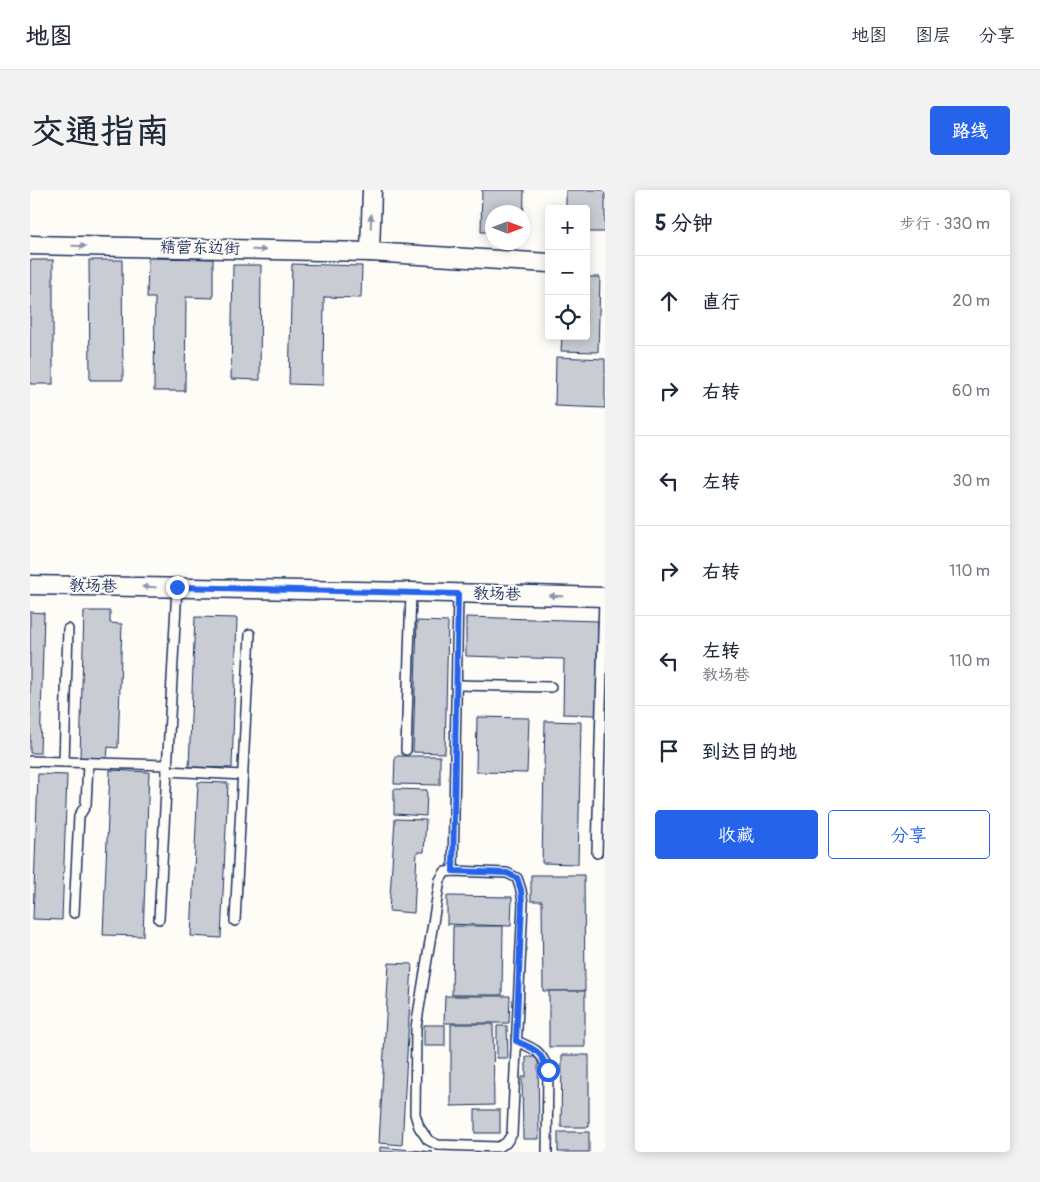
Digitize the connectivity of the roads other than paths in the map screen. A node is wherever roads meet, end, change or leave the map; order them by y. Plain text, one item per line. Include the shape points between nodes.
1 (372, 190) edge
2 (30, 245) edge
3 (370, 252) junction
4 (545, 263) edge
5 (30, 584) edge
6 (177, 587) junction
7 (411, 592) junction
8 (458, 594) junction
9 (605, 597) edge
10 (68, 629) dead end
11 (250, 634) dead end
12 (457, 686) junction
13 (551, 687) dead end
14 (406, 750) dead end
15 (30, 761) edge
16 (64, 762) junction
17 (88, 763) junction
18 (167, 768) junction
19 (243, 774) junction
20 (597, 854) dead end
21 (453, 871) junction
22 (74, 913) dead end
23 (159, 920) dead end
24 (235, 921) dead end
25 (516, 1041) junction
26 (547, 1152) edge

3 -> 1 street
2 -> 3 street, 精营东边街
3 - 4 street, 精营东边街
6 -> 5 street, 教场巷
6 - 7 street, 教场巷
6 - 18 lane
7 - 8 street, 教场巷
7 - 14 lane
9 -> 8 street, 教场巷
8 - 12 lane
9 - 20 lane
10 - 16 lane
11 - 19 lane
12 - 13 lane
12 - 21 lane
15 - 16 lane
16 - 17 lane
17 - 18 lane
17 - 22 lane via 86,805 79,816
18 - 19 lane
18 - 23 lane
19 - 24 lane
21 - 25 lane via 507,873 517,878 522,903
21 - 25 lane via 445,872 440,880 416,1028 415,1114 428,1140 438,1145 498,1147 506,1142 512,1134
25 - 26 lane via 543,1057 548,1070

